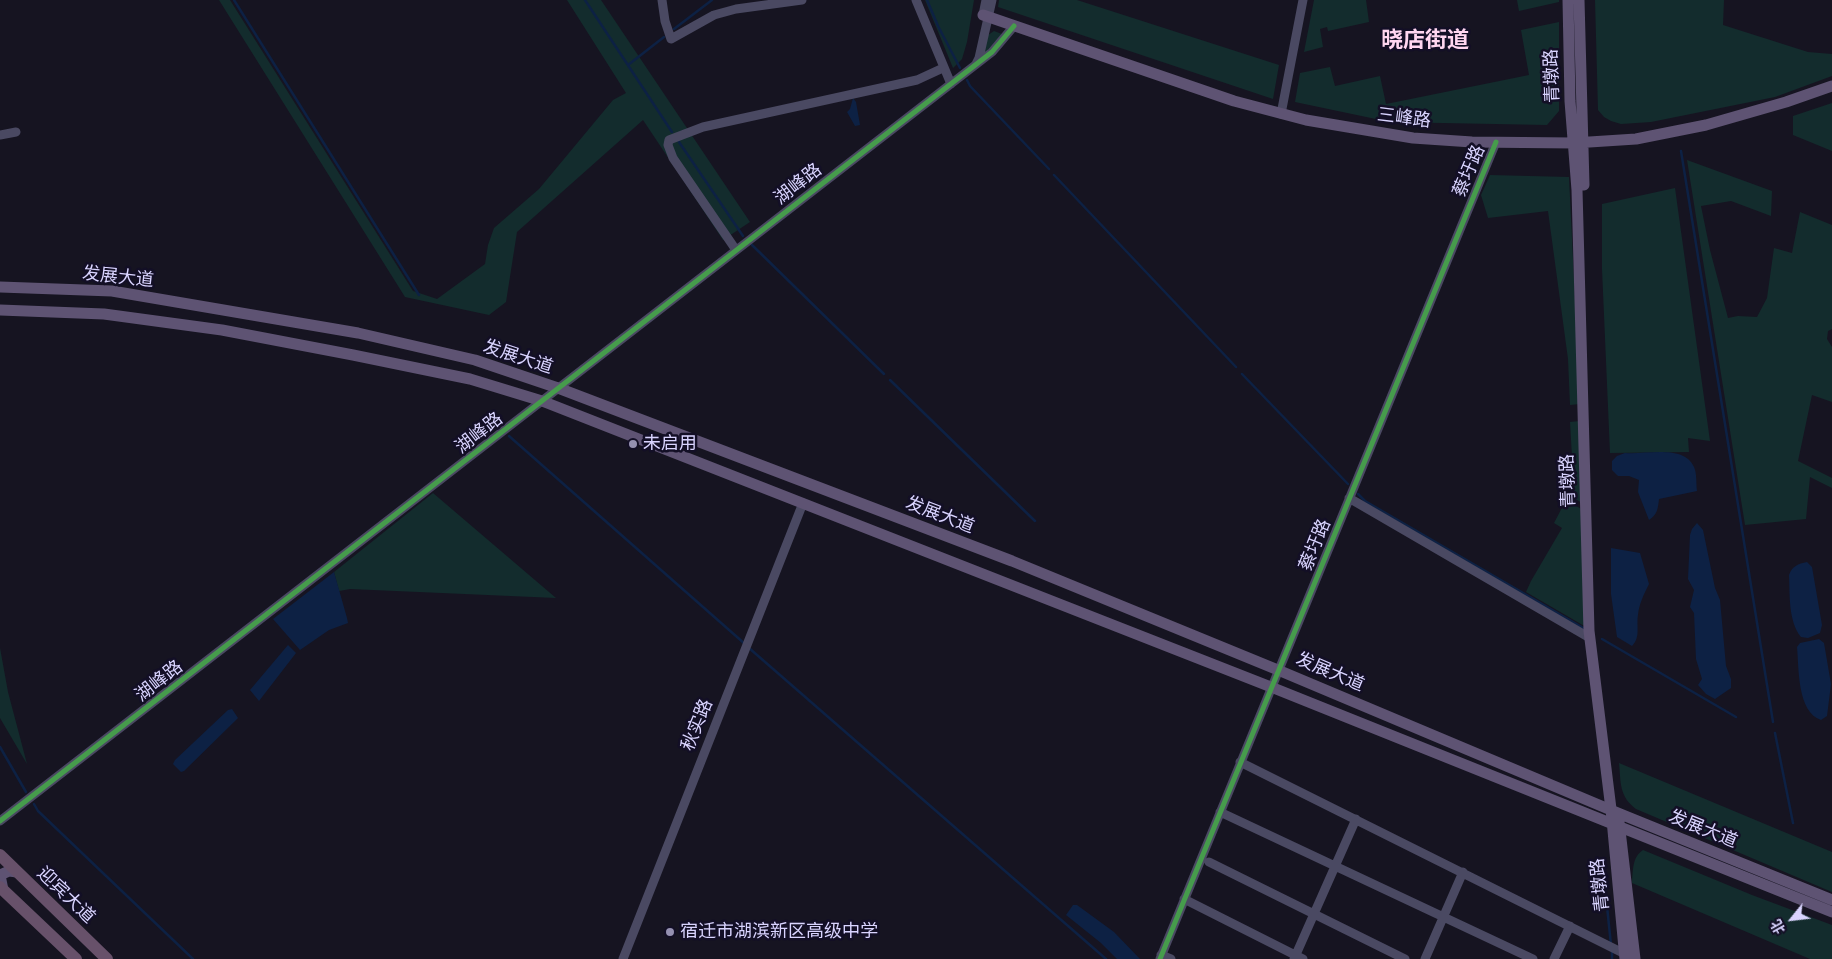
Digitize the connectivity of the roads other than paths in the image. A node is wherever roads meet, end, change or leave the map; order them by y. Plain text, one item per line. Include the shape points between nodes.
1 (662, 0) edge
2 (802, 0) edge
3 (916, 0) edge
4 (986, 0) edge
5 (992, 0) edge
6 (1303, 0) edge
7 (1568, 0) edge
8 (1579, 0) edge
9 (986, 16) junction
10 (1014, 26) junction
11 (974, 66) junction
12 (943, 68) junction
13 (950, 84) junction
14 (1832, 86) edge
15 (1281, 114) junction
16 (16, 132) dead end
17 (0, 135) edge
18 (1496, 142) junction
19 (1578, 143) junction
20 (736, 250) junction
21 (0, 287) edge
22 (0, 310) edge
23 (558, 388) junction
24 (542, 401) junction
25 (1349, 498) junction
26 (803, 503) junction
27 (1590, 638) junction
28 (1278, 670) junction
29 (1271, 687) junction
30 (1240, 762) junction
31 (1614, 811) junction
32 (1220, 812) junction
33 (1356, 819) junction
34 (0, 821) edge
35 (1616, 826) junction
36 (0, 855) edge
37 (1209, 862) dead end
38 (1335, 866) junction
39 (17, 872) junction
40 (1462, 872) junction
41 (2, 889) edge
42 (1184, 899) junction
43 (1832, 900) edge
44 (1832, 912) edge
45 (1314, 914) junction
46 (1444, 917) junction
47 (1570, 926) junction
48 (1621, 953) edge
49 (1160, 957) edge
50 (1298, 958) edge
51 (76, 959) edge
52 (107, 959) edge
53 (622, 959) edge
54 (1171, 959) edge
55 (1405, 959) edge
56 (1426, 959) edge
57 (1533, 959) edge
58 (1554, 959) edge

1 - 2 street via 672,39 714,15
3 - 12 street
4 - 9 street
5 - 9 street
6 - 15 street
7 - 19 main road, 青墩路 via 1570,101
8 - 19 main road, 青墩路
9 - 10 main road, 三峰路
9 - 11 street via 979,58
10 - 11 street, 湖峰路 via 992,52
10 - 15 main road, 三峰路
11 - 13 street, 湖峰路
12 - 13 street
12 - 20 street via 918,80 703,127 670,140 668,145 673,158
13 - 20 street, 湖峰路
14 - 19 main road, 三峰路 via 1690,128 1636,139
15 - 18 main road, 三峰路 via 1413,138
16 - 17 street
18 - 19 main road, 三峰路
18 - 25 street, 蔡圩路
19 - 27 main road, 青墩路
19 - 31 main road, 青墩路 via 1597,626
20 - 23 street, 湖峰路
21 - 23 main road, 发展大道 via 112,291 358,333 474,360
22 - 24 main road, 发展大道 via 104,314 222,330 470,379
23 - 24 street, 湖峰路
23 - 28 main road, 发展大道 via 1012,561
24 - 26 main road, 发展大道
24 - 34 street, 湖峰路
25 - 27 street
25 - 28 street, 蔡圩路
26 - 29 main road, 发展大道
26 - 53 street, 秋实路
27 - 31 main road, 青墩路
28 - 29 street, 蔡圩路
28 - 31 main road, 发展大道
29 - 30 street, 蔡圩路
29 - 35 main road, 发展大道
30 - 32 street, 蔡圩路
30 - 33 street
31 - 35 main road, 青墩路
31 - 43 main road, 发展大道
32 - 38 street
32 - 42 street, 蔡圩路
33 - 38 street
33 - 40 street
35 - 44 main road, 发展大道
35 - 48 main road, 青墩路
36 - 39 highway, 迎宾大道
37 - 45 street
38 - 45 street
38 - 46 street
39 - 41 main road via 0,875
39 - 52 highway, 迎宾大道
40 - 46 street
40 - 47 street
41 - 51 highway
42 - 49 street, 蔡圩路
42 - 50 street
45 - 50 street
45 - 55 street
46 - 56 street
46 - 57 street
47 - 48 street
47 - 58 street
49 - 54 street

